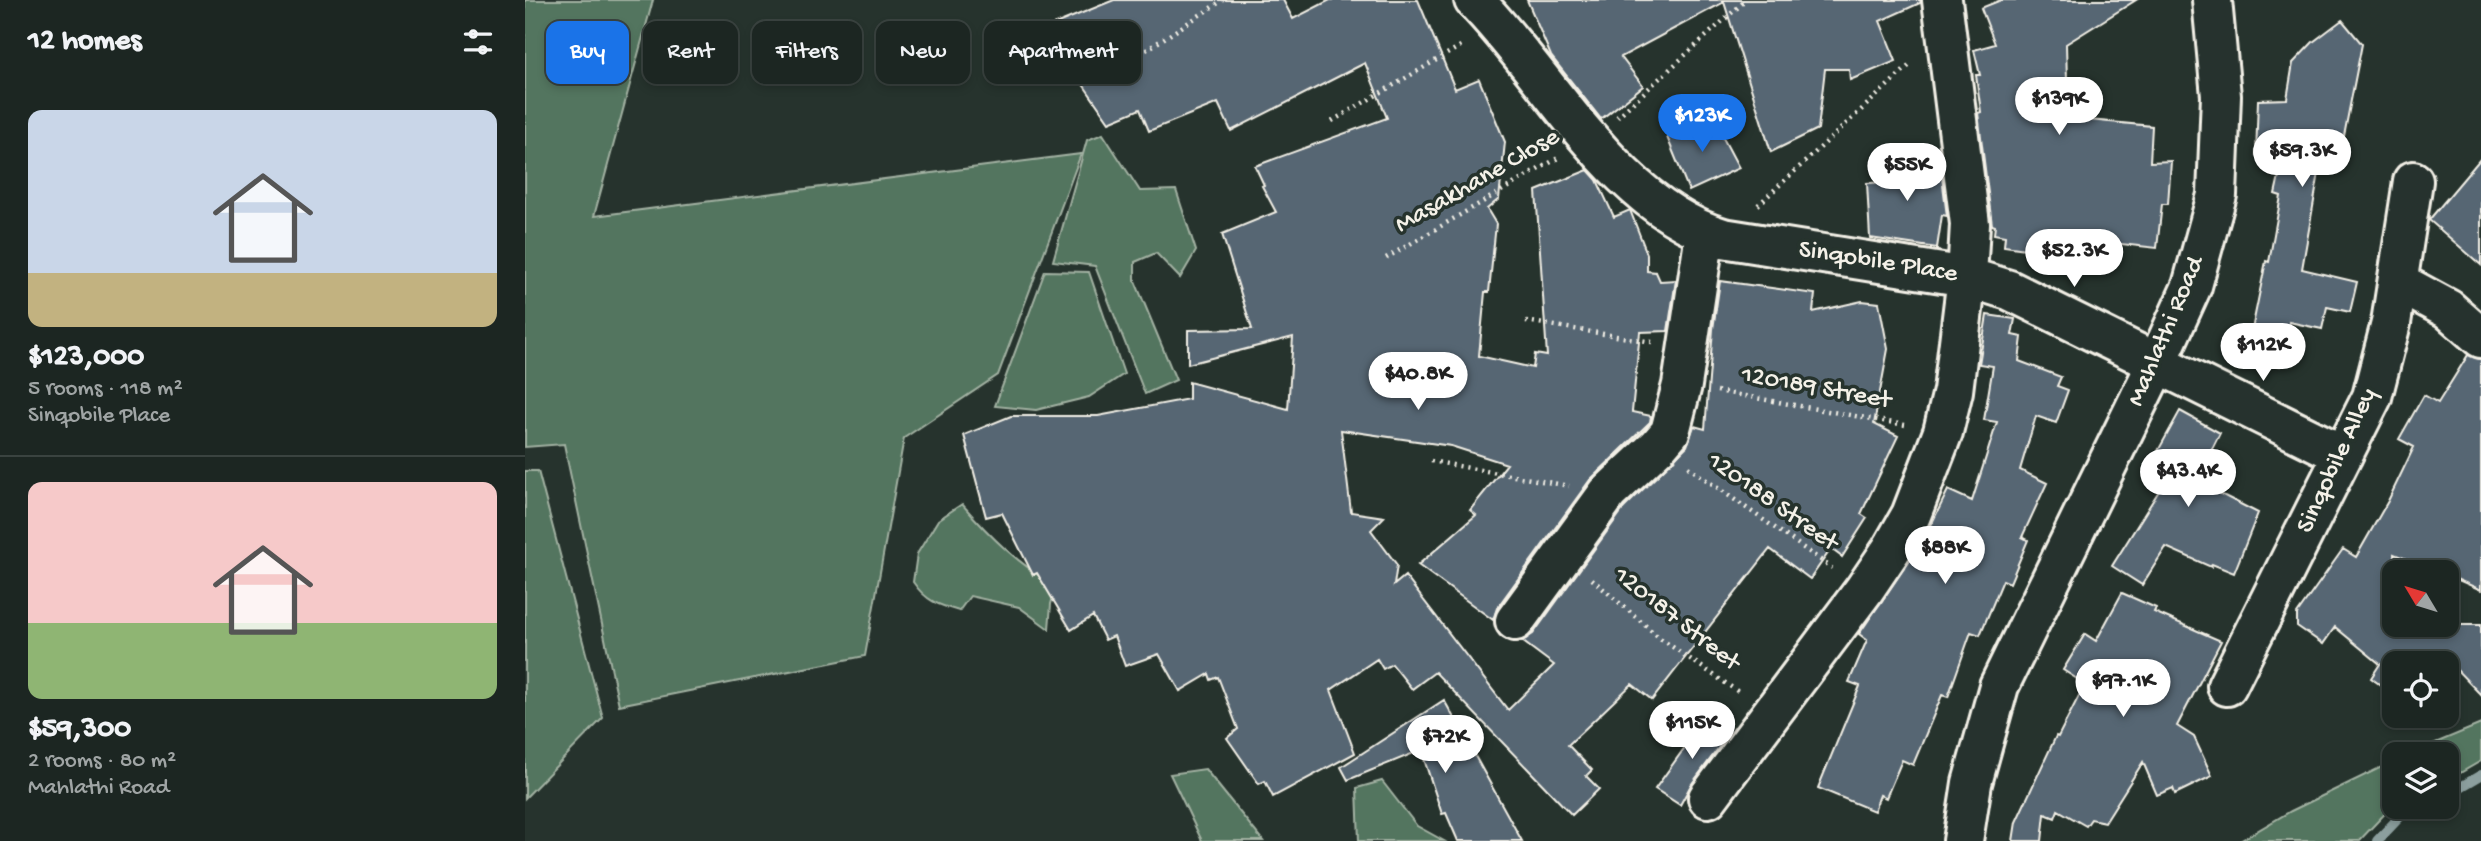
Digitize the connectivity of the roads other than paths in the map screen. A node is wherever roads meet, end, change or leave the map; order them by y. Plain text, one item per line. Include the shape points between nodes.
1 (2212, 0) edge
2 (1485, 11) edge
3 (1945, 15) edge
4 (2413, 181) dead end
5 (1714, 235) junction
6 (1967, 277) junction
7 (2398, 282) junction
8 (2481, 338) edge
9 (2157, 363) junction
10 (2343, 455) junction
11 (1515, 621) dead end
12 (2227, 686) dead end
13 (1708, 798) dead end
14 (1963, 841) edge

1 - 9 street, Mahlathi Road via 2221,96 2217,195 2192,286
2 - 5 street, Sinqobile Place via 1622,174 1655,203
3 - 6 street via 1970,224
4 - 7 street, Sinqobile Alley
5 - 6 street, Sinqobile Place
5 - 11 street via 1670,432 1608,493
6 - 9 street, Sinqobile Place via 2009,290
6 - 13 street via 1953,391 1943,432 1911,515 1864,590
7 - 8 street via 2448,309
7 - 10 street, Sinqobile Alley via 2372,397
9 - 10 street, Sinqobile Place
9 - 14 street, Mahlathi Road via 1999,686 1972,783
10 - 12 street, Sinqobile Alley

